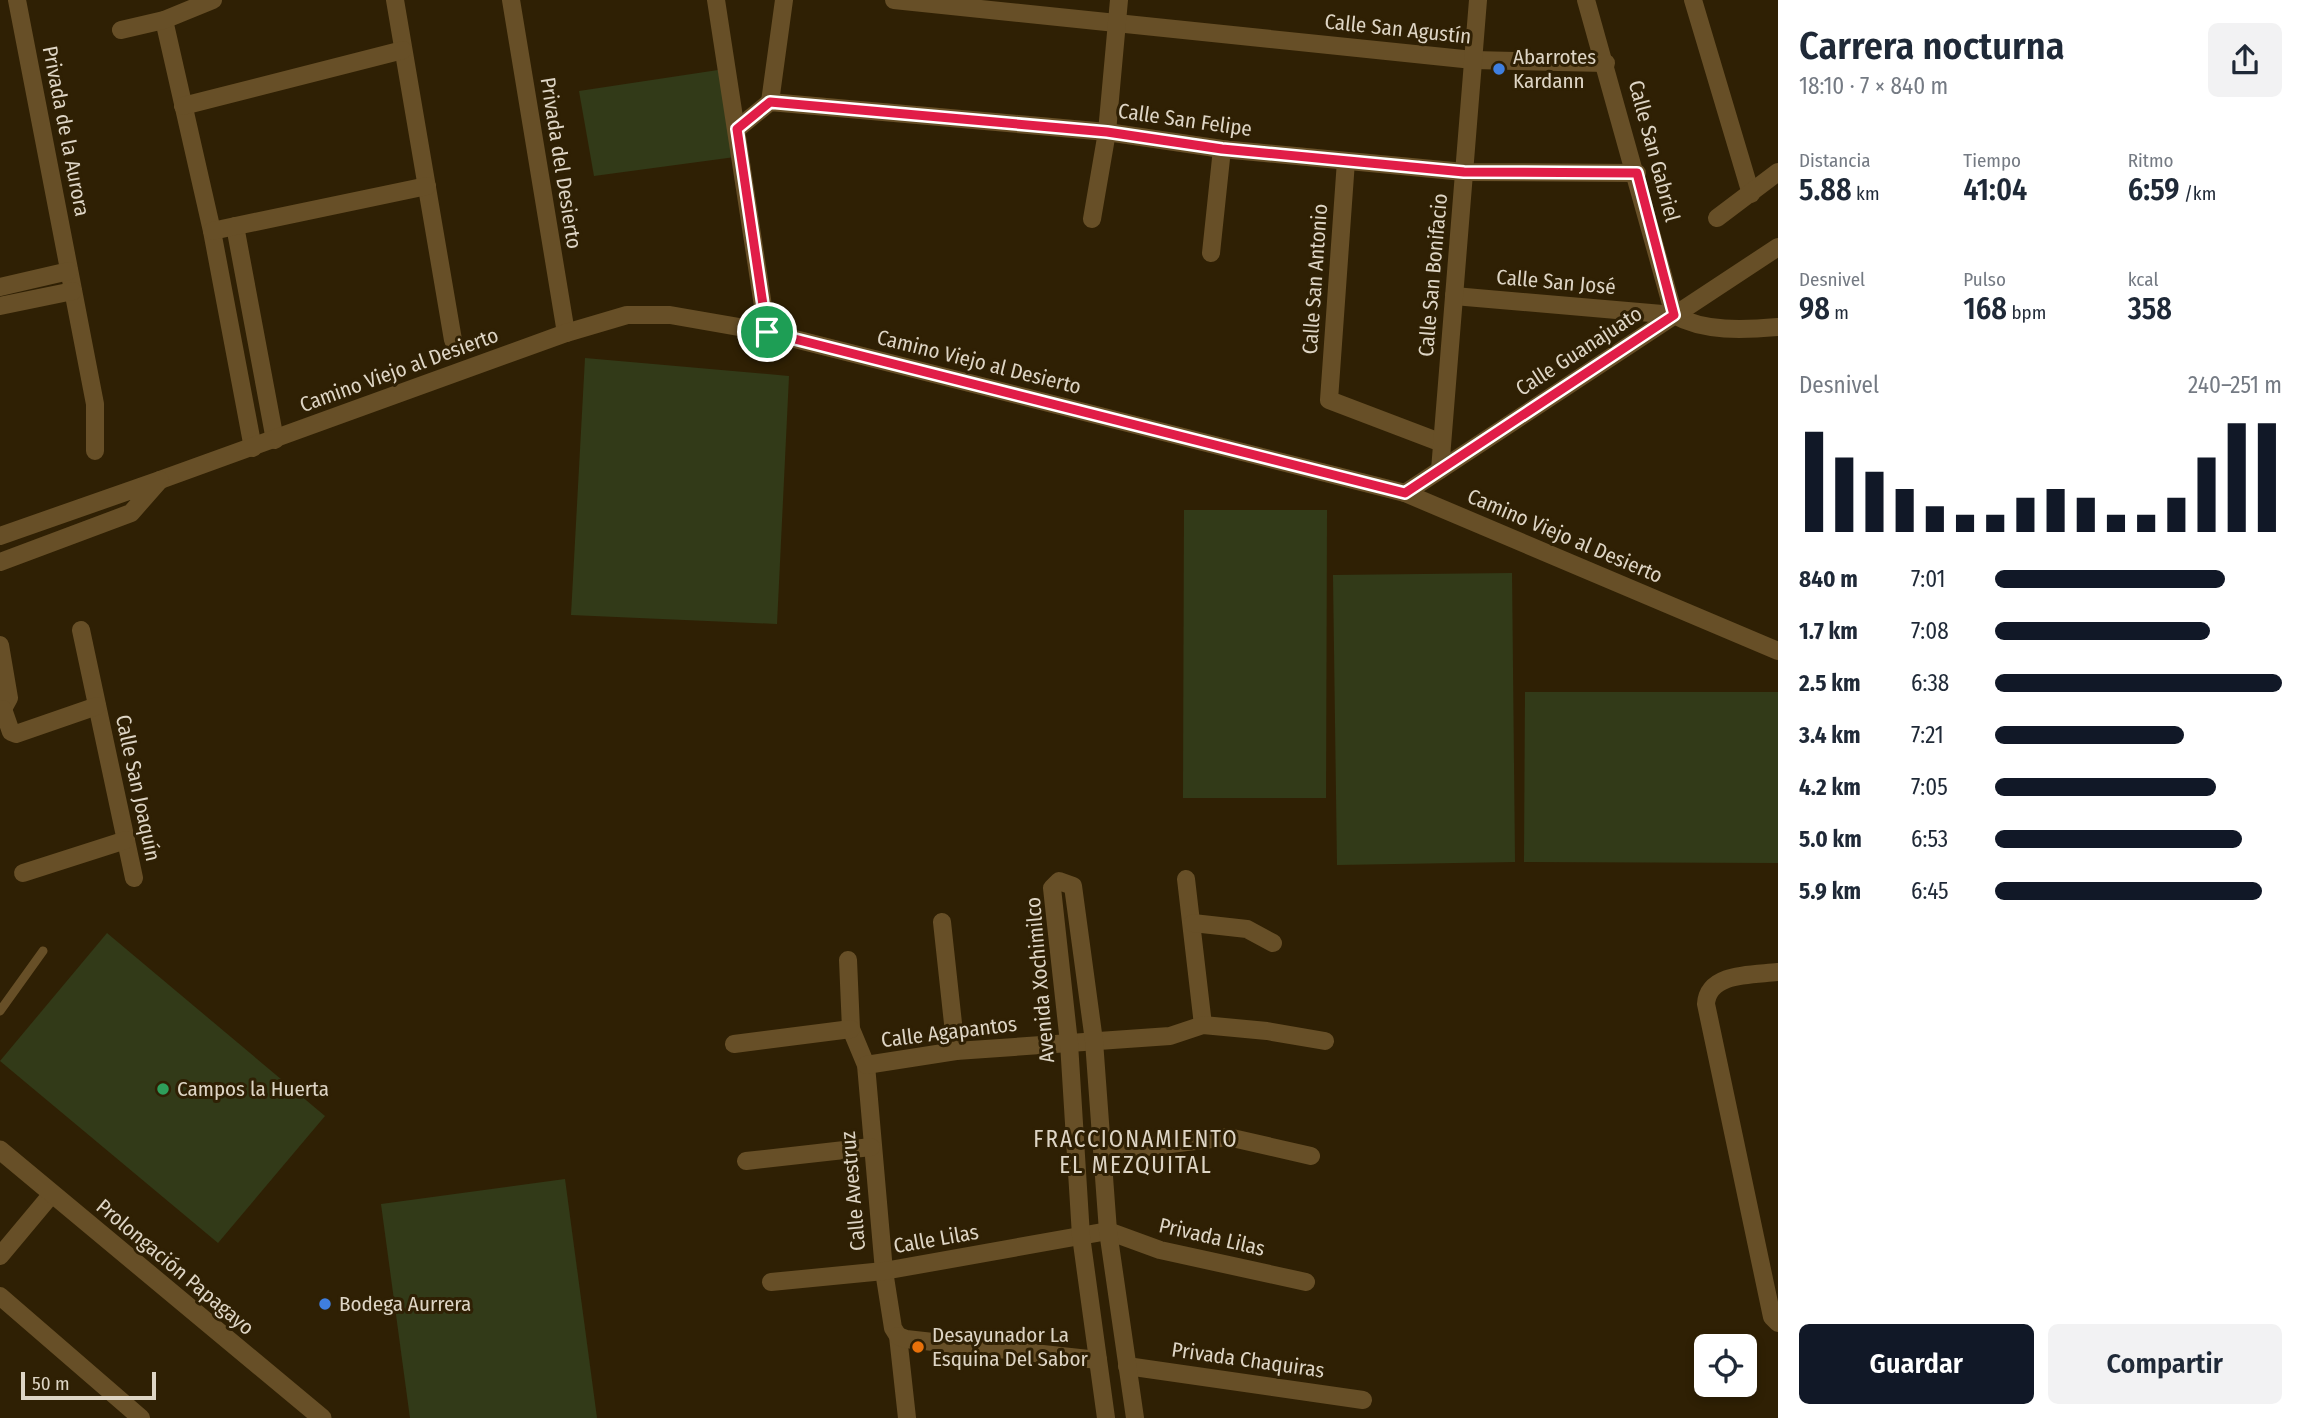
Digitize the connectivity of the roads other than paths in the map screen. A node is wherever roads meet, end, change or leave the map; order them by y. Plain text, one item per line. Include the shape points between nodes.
1 (17, 0) edge
2 (213, 0) edge
3 (395, 0) edge
4 (511, 0) edge
5 (716, 0) edge
6 (784, 0) edge
7 (894, 0) edge
8 (1119, 0) edge
9 (1478, 0) edge
10 (1586, 0) edge
11 (1693, 0) edge
12 (164, 20) junction
13 (1118, 22) junction
14 (121, 30) dead end
15 (403, 50) junction
16 (1473, 60) junction
17 (1606, 63) junction
18 (770, 102) junction
19 (183, 106) junction
20 (737, 129) junction
21 (1107, 132) junction
22 (1222, 149) junction
23 (1346, 161) junction
24 (1464, 172) junction
25 (1778, 172) edge
26 (1637, 173) junction
27 (427, 186) junction
28 (1751, 194) junction
29 (1717, 218) dead end
30 (1092, 219) dead end
31 (234, 226) junction
32 (212, 231) junction
33 (1778, 247) edge
34 (1210, 253) dead end
35 (69, 271) junction
36 (0, 287) edge
37 (73, 291) junction
38 (1454, 296) junction
39 (0, 306) edge
40 (1674, 315) junction
41 (1778, 327) edge
42 (767, 332) junction
43 (566, 333) junction
44 (453, 340) dead end
45 (275, 440) junction
46 (1442, 443) junction
47 (253, 447) junction
48 (96, 451) dead end
49 (1440, 470) junction
50 (160, 480) junction
51 (1405, 493) junction
52 (0, 536) edge
53 (0, 562) edge
54 (81, 630) dead end
55 (0, 649) edge
56 (1778, 650) edge
57 (97, 706) junction
58 (1, 708) edge
59 (126, 840) junction
60 (23, 873) dead end
61 (134, 878) dead end
62 (1186, 879) dead end
63 (942, 922) dead end
64 (1193, 923) junction
65 (1273, 943) dead end
66 (43, 951) dead end
67 (848, 960) dead end
68 (1778, 972) edge
69 (0, 1011) edge
70 (1203, 1025) junction
71 (851, 1029) junction
72 (1094, 1041) junction
73 (1325, 1041) dead end
74 (1069, 1043) junction
75 (734, 1044) dead end
76 (956, 1051) junction
77 (866, 1065) junction
78 (871, 1147) junction
79 (0, 1150) edge
80 (1105, 1152) junction
81 (1311, 1156) dead end
82 (746, 1161) dead end
83 (51, 1195) junction
84 (1108, 1231) junction
85 (1082, 1236) junction
86 (0, 1256) edge
87 (884, 1271) junction
88 (771, 1282) dead end
89 (1306, 1282) dead end
90 (0, 1297) edge
91 (1778, 1323) edge
92 (898, 1336) junction
93 (1098, 1360) junction
94 (1127, 1366) junction
95 (1363, 1400) dead end
96 (141, 1418) edge
97 (322, 1418) edge
98 (907, 1418) edge
99 (1106, 1418) edge
100 (1135, 1418) edge

1 - 35 street, Privada de la Aurora
2 - 12 street
3 - 15 street
4 - 43 street, Privada del Desierto
5 - 20 street
6 - 18 street
7 - 13 street, Calle San Agustín
8 - 13 street
9 - 16 street, Calle San Bonifacio
10 - 17 street, Calle San Gabriel
11 - 28 street
12 - 14 street
12 - 19 street
13 - 16 street, Calle San Agustín
13 - 21 street
15 - 19 street
15 - 27 street
16 - 17 street, Calle San Agustín
16 - 24 street, Calle San Bonifacio
17 - 26 street, Calle San Gabriel
18 - 20 street
18 - 21 street, Calle San Felipe
19 - 32 street
20 - 42 street
21 - 22 street, Calle San Felipe
21 - 30 street
22 - 23 street, Calle San Felipe
22 - 34 street
23 - 24 street, Calle San Felipe
23 - 46 street, Calle San Antonio via 1329,400
24 - 26 street, Calle San Felipe
24 - 38 street, Calle San Bonifacio
25 - 28 street
26 - 40 street, Calle San Gabriel
27 - 31 street
27 - 44 street
28 - 29 street
31 - 32 street
31 - 45 street
32 - 47 street
33 - 40 street, Calle Guanajuato
35 - 36 street
35 - 37 street, Privada de la Aurora
37 - 39 street
37 - 48 street, Privada de la Aurora via 95,404
38 - 40 street, Calle San José
38 - 46 street, Calle San Bonifacio
40 - 41 street, Calle San José via 1690,324
40 - 49 street, Calle Guanajuato
42 - 43 street, Camino Viejo al Desierto via 670,315 627,315
42 - 51 street, Camino Viejo al Desierto
43 - 45 street, Camino Viejo al Desierto
45 - 47 street, Camino Viejo al Desierto
46 - 49 street, Calle San Bonifacio
47 - 50 street, Camino Viejo al Desierto
49 - 51 street, Calle Guanajuato
50 - 52 street, Camino Viejo al Desierto
50 - 53 street, Camino Viejo al Desierto via 131,513
51 - 56 street, Camino Viejo al Desierto
54 - 57 street, Calle San Joaquín
55 - 58 street via 9,698
57 - 58 street, Calle San Joaquín via 16,734 11,733
57 - 59 street, Calle San Joaquín
59 - 60 street
59 - 61 street, Calle San Joaquín
62 - 64 street
63 - 76 street
64 - 65 street via 1247,929
64 - 70 street
66 - 69 lane
67 - 71 street, Calle Avestruz
68 - 91 street via 1720,981 1711,987 1706,1004 1772,1317
70 - 72 street, Calle Agapantos via 1170,1036
70 - 73 street
71 - 75 street, Calle Agapantos
71 - 77 street, Calle Avestruz
72 - 74 street, Calle Agapantos
72 - 74 street, Avenida Xochimilco via 1073,886 1059,881 1052,888
72 - 80 street, Avenida Xochimilco
74 - 76 street, Calle Agapantos
74 - 85 street, Avenida Xochimilco
76 - 77 street, Calle Agapantos
77 - 78 street, Calle Avestruz
78 - 82 street
78 - 87 street, Calle Avestruz
79 - 83 street, Prolongación Papagayo
80 - 81 street via 1228,1137
80 - 84 street, Avenida Xochimilco
83 - 86 street
83 - 97 street, Prolongación Papagayo
84 - 85 street, Calle Lilas
84 - 89 street, Privada Lilas via 1160,1250
84 - 94 street, Avenida Xochimilco
85 - 87 street, Calle Lilas
85 - 93 street, Avenida Xochimilco
87 - 88 street, Calle Lilas
87 - 92 street, Calle Avestruz
90 - 96 street
92 - 93 street
92 - 98 street, Calle Avestruz
93 - 99 street, Avenida Xochimilco
94 - 95 street, Privada Chaquiras
94 - 100 street, Avenida Xochimilco

